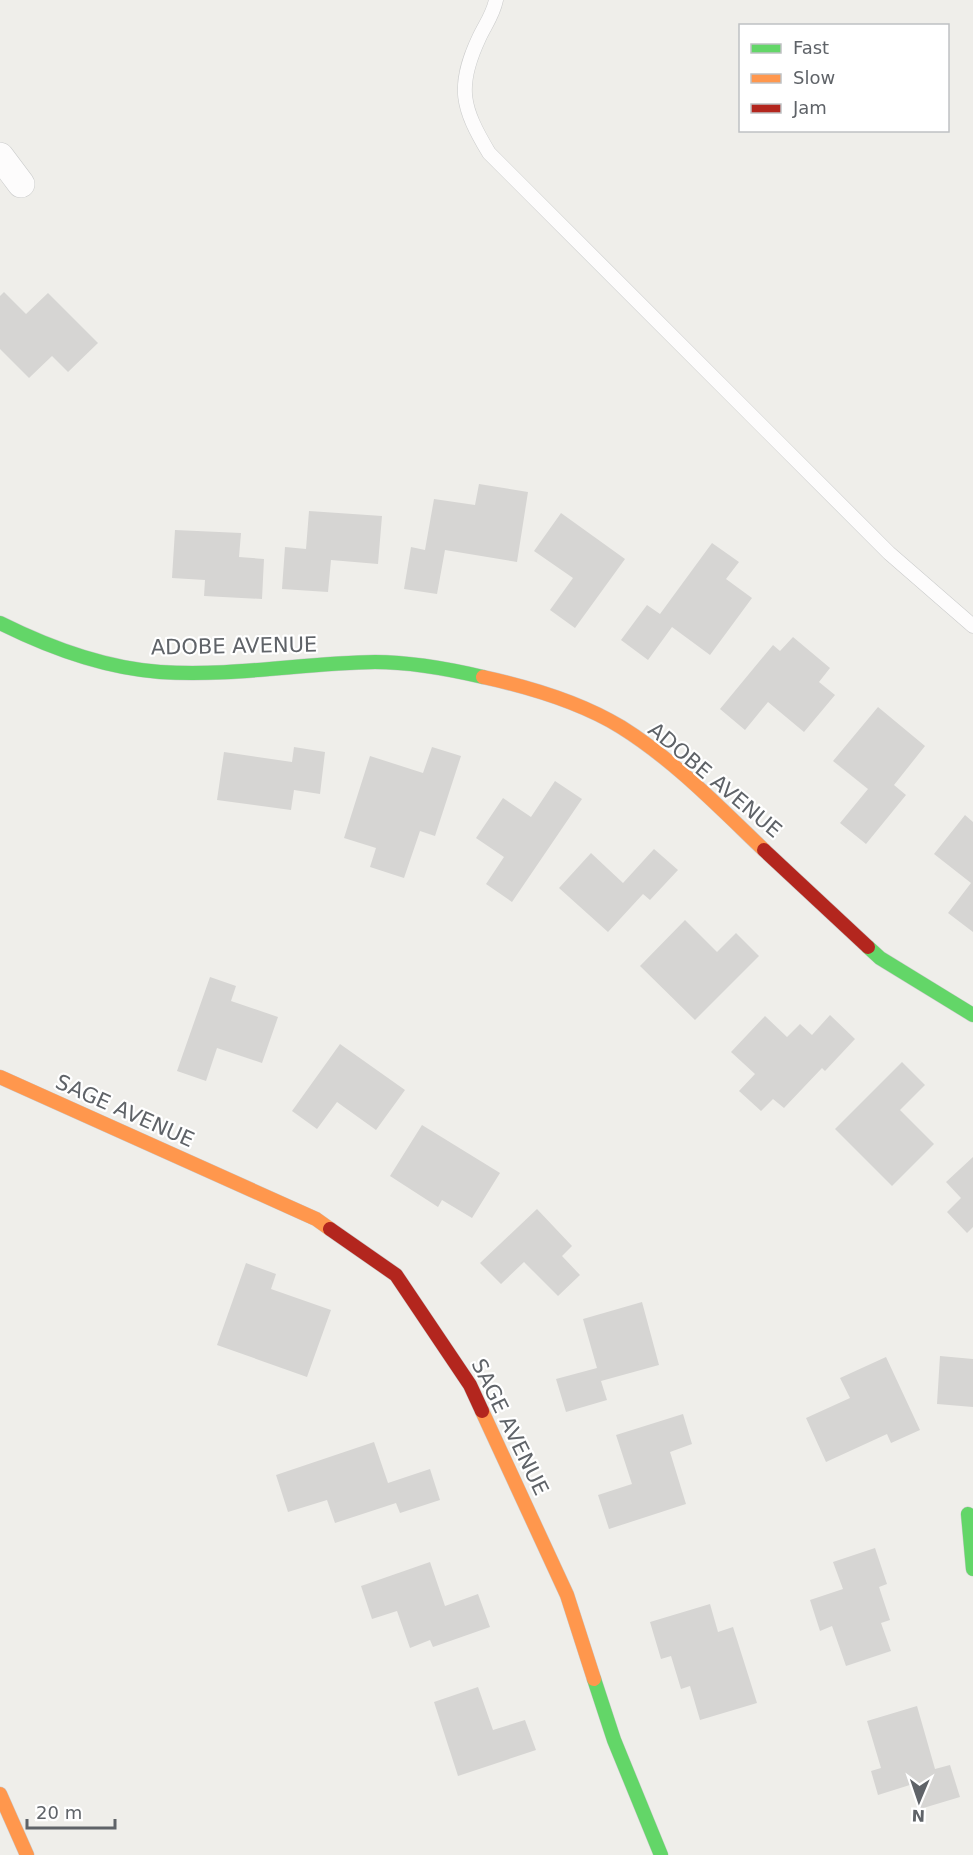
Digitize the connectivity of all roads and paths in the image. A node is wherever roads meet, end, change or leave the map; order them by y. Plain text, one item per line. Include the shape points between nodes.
1 (496, 0) edge
2 (0, 156) edge
3 (21, 183) dead end
4 (0, 623) edge
5 (973, 626) edge
6 (973, 1015) edge
7 (0, 1077) edge
8 (968, 1514) dead end
9 (973, 1569) edge
10 (0, 1794) edge
11 (27, 1855) edge
12 (661, 1855) edge

1 - 5 lane via 493,15 464,73 463,99 489,153 888,553
2 - 3 street
4 - 6 street, ADOBE AVENUE via 47,646 103,662 160,672 265,671 376,662 456,672 536,689 620,727 684,775 880,958
7 - 12 street, SAGE AVENUE via 316,1219 396,1275 470,1385 567,1595 614,1740
8 - 9 street
10 - 11 street

